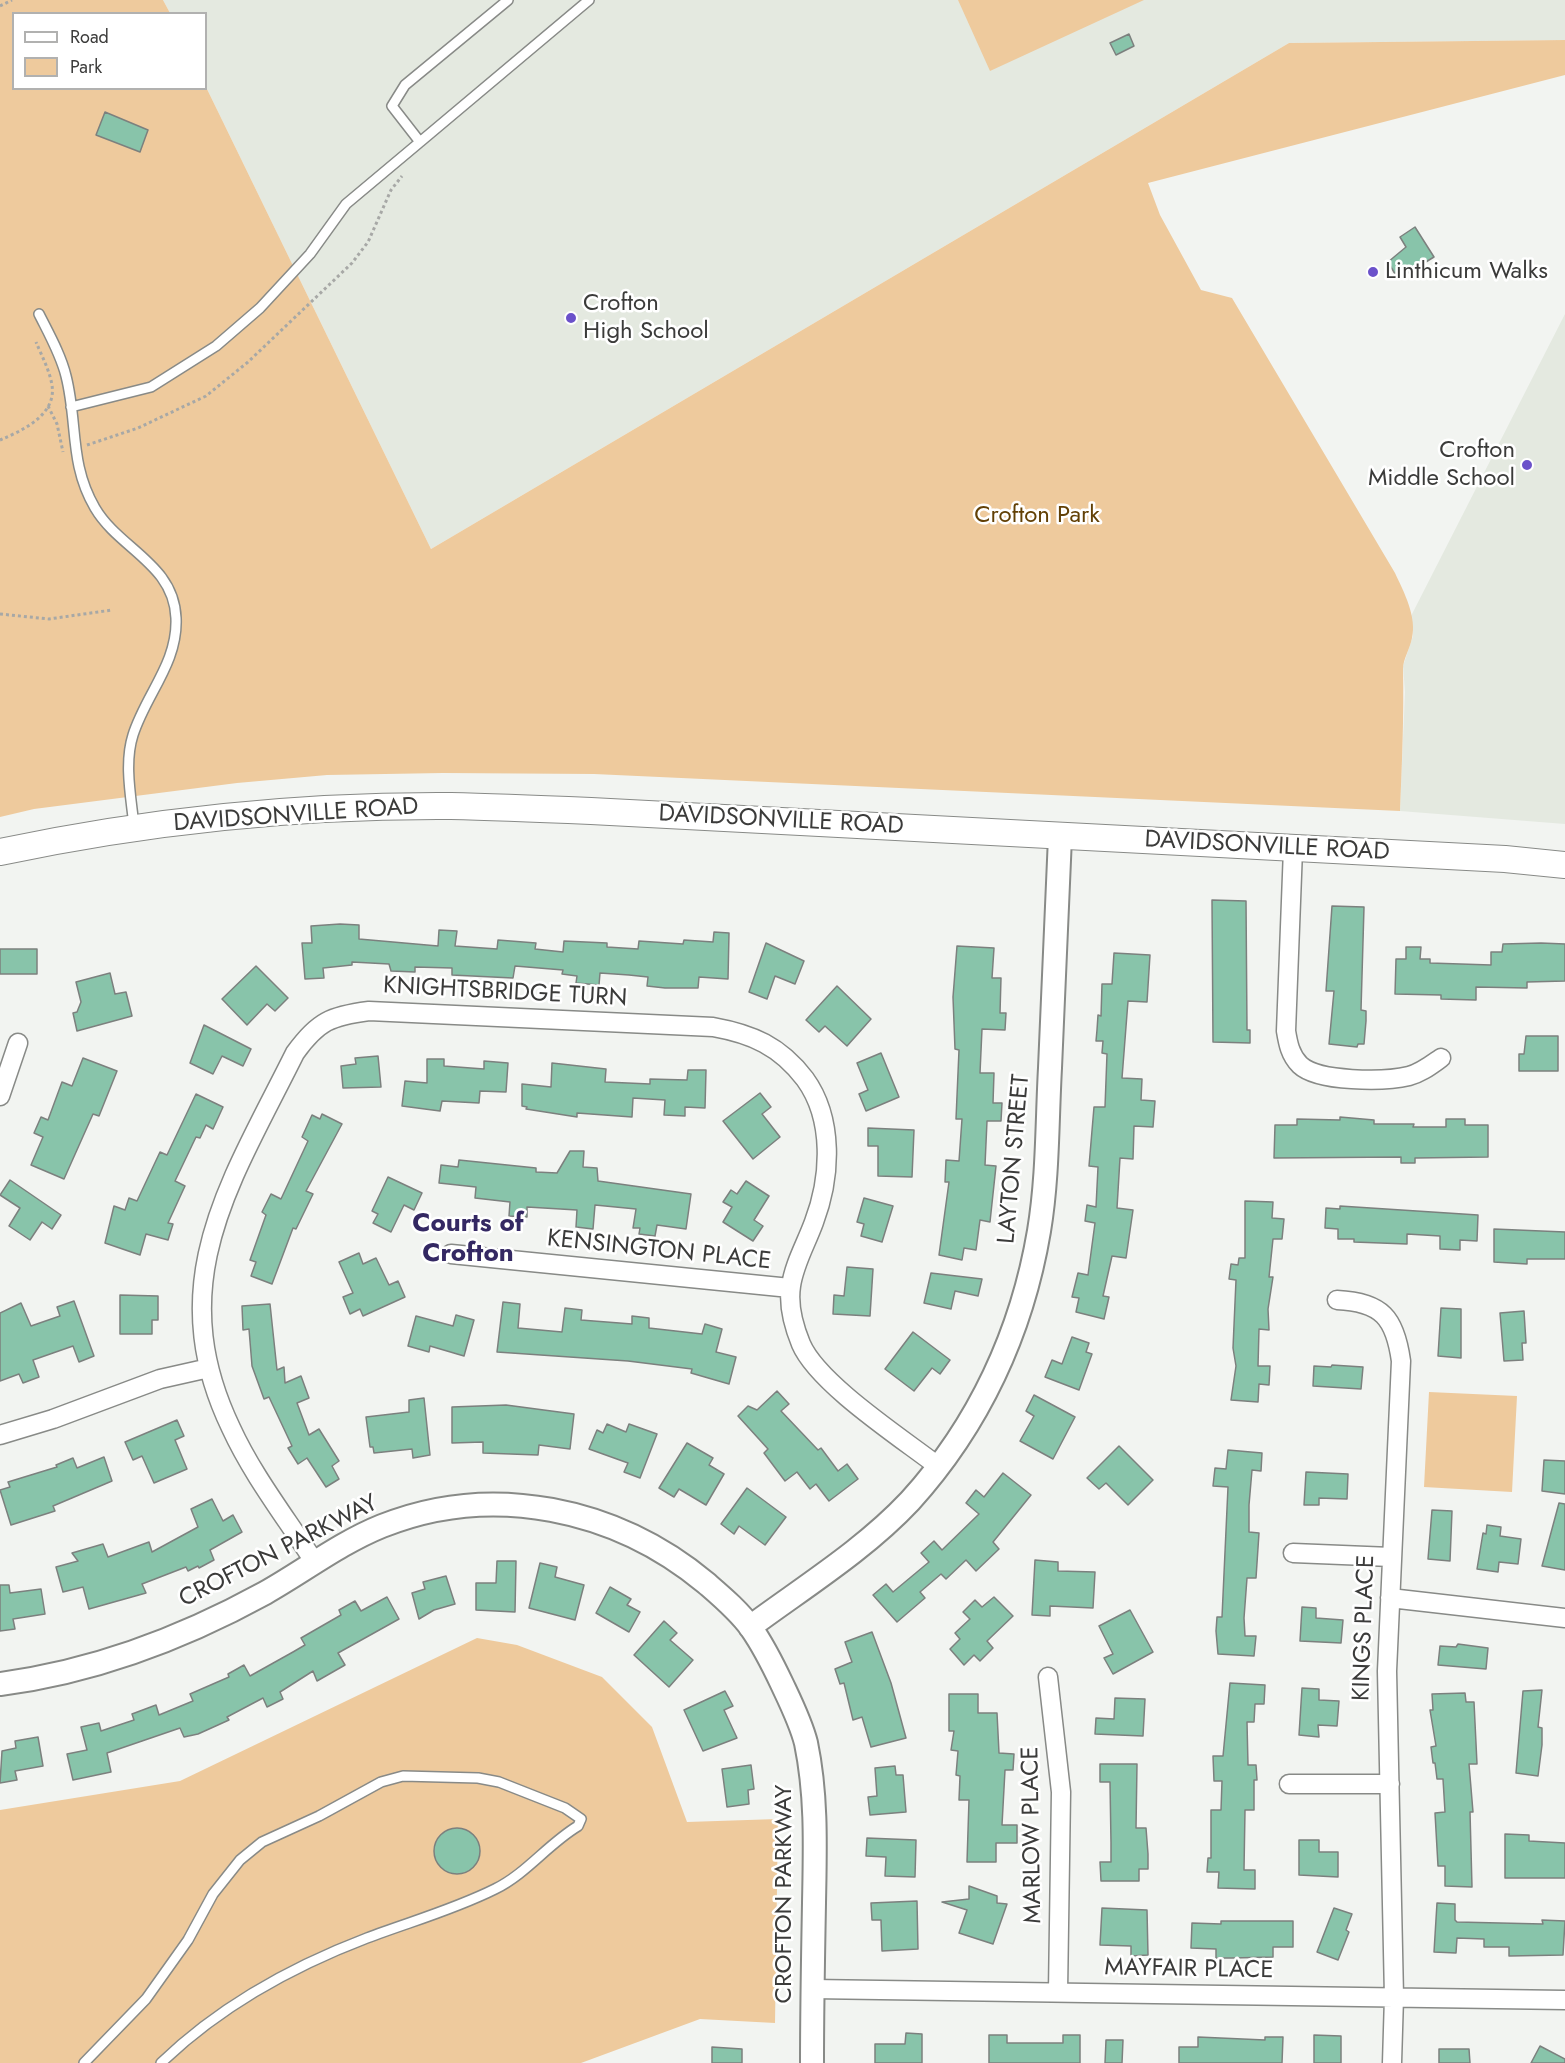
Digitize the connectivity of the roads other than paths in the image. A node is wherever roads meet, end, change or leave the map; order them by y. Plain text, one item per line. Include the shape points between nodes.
1 (508, 0) edge
2 (589, 0) edge
3 (420, 142) junction
4 (39, 314) dead end
5 (72, 407) junction
6 (134, 828) junction
7 (1060, 837) junction
8 (1293, 849) junction
9 (0, 852) edge
10 (1565, 865) edge
11 (18, 1043) dead end
12 (1441, 1058) dead end
13 (0, 1096) edge
14 (451, 1254) dead end
15 (790, 1288) junction
16 (1337, 1299) dead end
17 (209, 1368) junction
18 (0, 1435) edge
19 (939, 1467) junction
20 (1293, 1553) dead end
21 (1391, 1557) junction
22 (315, 1563) junction
23 (1390, 1598) junction
24 (1565, 1618) edge
25 (750, 1627) junction
26 (1048, 1677) dead end
27 (0, 1684) edge
28 (1289, 1784) dead end
29 (1390, 1784) junction
30 (812, 1989) junction
31 (1058, 1992) junction
32 (1394, 1997) junction
33 (1565, 2000) edge
34 (84, 2063) edge
35 (161, 2063) edge
36 (812, 2063) edge
37 (1392, 2063) edge

1 - 3 lane via 405,85 392,106
2 - 3 lane
3 - 5 lane via 346,204 310,254 261,308 216,346 151,387
4 - 5 lane via 66,375
5 - 6 lane via 74,449 84,489 114,531 165,579 174,599 176,637 168,664 132,738 129,766
6 - 7 main road, DAVIDSONVILLE ROAD via 328,810 449,806
6 - 9 main road, DAVIDSONVILLE ROAD
7 - 8 main road, DAVIDSONVILLE ROAD
7 - 19 street, LAYTON STREET via 1044,1186 1030,1278 991,1387
8 - 10 main road, DAVIDSONVILLE ROAD
8 - 12 street via 1286,1031 1294,1058 1310,1072 1322,1075 1393,1078 1411,1076
11 - 13 street
14 - 15 street, KENSINGTON PLACE
15 - 17 street, KNIGHTSBRIDGE TURN via 815,1220 827,1147 823,1115 811,1087 791,1060 766,1044 744,1033 713,1027 369,1011 341,1014 323,1021 295,1053 232,1179 206,1253 202,1285
15 - 19 street, KNIGHTSBRIDGE TURN via 796,1329 813,1365
16 - 21 street, KINGS PLACE via 1358,1300 1383,1313 1398,1339 1401,1361
17 - 18 street via 160,1378
17 - 22 street, KNIGHTSBRIDGE TURN via 232,1431
19 - 25 street, LAYTON STREET via 868,1540
20 - 21 street
21 - 23 street, KINGS PLACE
22 - 25 street, CROFTON PARKWAY via 354,1539 417,1515 496,1504 542,1507 591,1518 644,1540 685,1566
22 - 27 street, CROFTON PARKWAY via 198,1627 140,1650 80,1669
23 - 24 street
23 - 29 street, KINGS PLACE
25 - 30 street, CROFTON PARKWAY via 792,1706 805,1739 812,1777 816,1827
26 - 31 street, MARLOW PLACE via 1060,1792
28 - 29 street
29 - 32 street, KINGS PLACE
30 - 31 street, MAYFAIR PLACE
30 - 36 street, CROFTON PARKWAY
31 - 32 street, MAYFAIR PLACE
32 - 33 street, MAYFAIR PLACE
32 - 37 street, KINGS PLACE
34 - 35 lane via 153,1990 188,1940 213,1894 240,1860 262,1842 381,1782 403,1776 478,1778 499,1782 565,1808 581,1820 497,1888 448,1911 299,1966 193,2032

